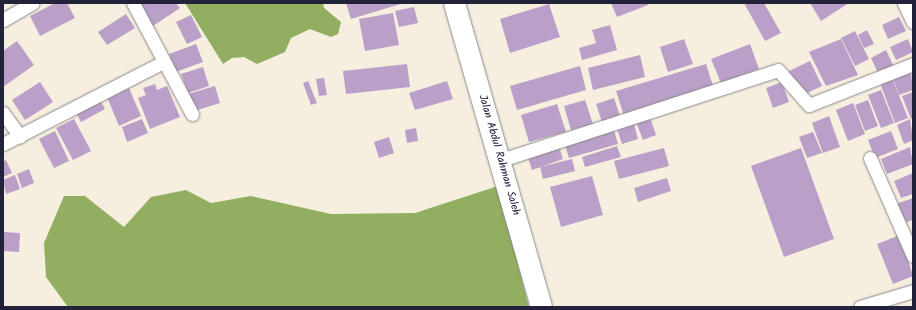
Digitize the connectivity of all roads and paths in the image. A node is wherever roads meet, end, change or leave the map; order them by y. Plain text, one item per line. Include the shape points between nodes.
1 (32, 3) edge
2 (132, 3) edge
3 (454, 3) edge
4 (904, 3) edge
5 (3, 20) edge
6 (913, 22) edge
7 (163, 62) junction
8 (913, 64) edge
9 (3, 114) edge
10 (192, 114) dead end
11 (20, 136) junction
12 (3, 144) edge
13 (870, 158) dead end
14 (502, 160) junction
15 (913, 256) edge
16 (913, 291) edge
17 (541, 307) edge
18 (860, 307) edge

1 - 5 street
2 - 7 street
3 - 14 main road, Jalan Abdul Rahman Saleh
4 - 6 street
7 - 10 street
7 - 11 street
8 - 14 street via 809,105 778,70
9 - 11 street
11 - 12 street
13 - 15 street
14 - 17 main road, Jalan Abdul Rahman Saleh
16 - 18 street

